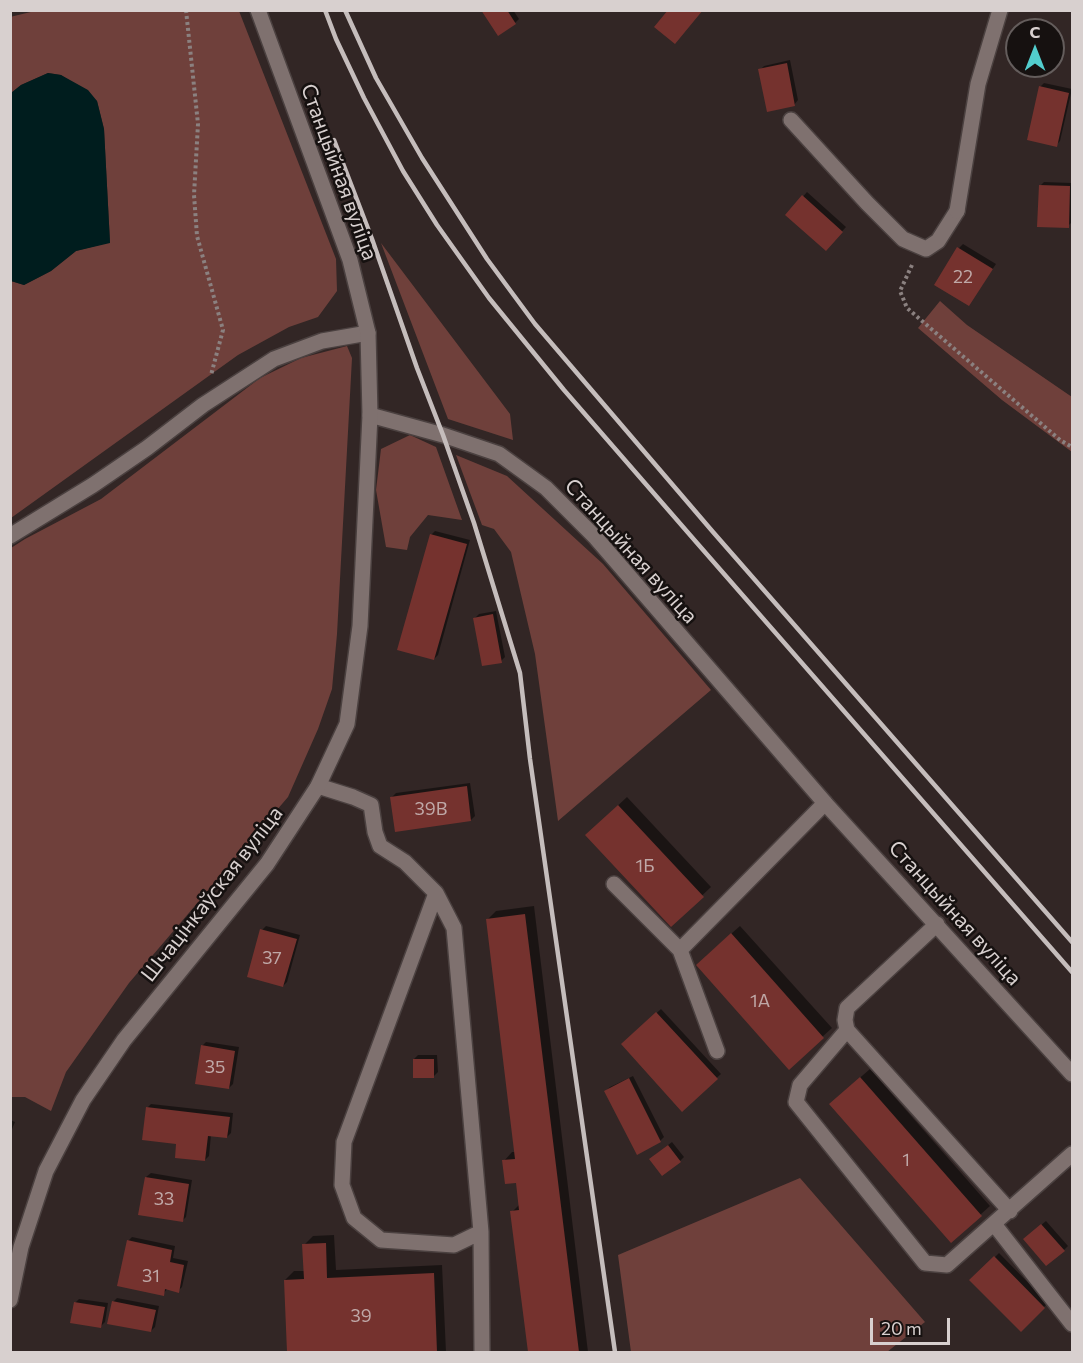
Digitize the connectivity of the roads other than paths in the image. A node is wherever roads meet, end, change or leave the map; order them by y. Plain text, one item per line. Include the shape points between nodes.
1 (258, 10) edge
2 (1000, 10) edge
3 (791, 120) dead end
4 (368, 333) junction
5 (370, 415) junction
6 (10, 536) edge
7 (318, 786) junction
8 (825, 803) junction
9 (614, 884) dead end
10 (436, 893) junction
11 (937, 924) junction
12 (680, 950) junction
13 (847, 1030) junction
14 (717, 1051) dead end
15 (1072, 1074) edge
16 (1072, 1154) edge
17 (1010, 1211) junction
18 (994, 1224) junction
19 (481, 1232) junction
20 (10, 1300) edge
21 (1072, 1324) edge
22 (482, 1353) edge

1 - 4 street, Станцыйная вуліца via 350,260
2 - 3 street via 978,84 957,211 938,241 926,249 903,239
4 - 5 street, Станцыйная вуліца
4 - 6 street via 322,341 274,359 93,485
5 - 7 street, Шчацінкаўская вуліца via 360,626 347,724
5 - 8 street, Станцыйная вуліца via 499,454 546,488 596,538
7 - 10 street via 371,806 380,846 405,862
7 - 20 street, Шчацінкаўская вуліца via 267,864 124,1040 83,1100 46,1171 21,1246
8 - 11 street, Станцыйная вуліца
8 - 12 street
9 - 12 street
10 - 19 street via 454,928
10 - 19 street via 344,1142 342,1185 354,1218 381,1240 454,1245
11 - 13 street via 848,1008
11 - 15 street, Станцыйная вуліца
12 - 14 street
13 - 17 street
13 - 18 street via 800,1085 796,1102 925,1263 947,1265
16 - 17 street
17 - 18 street
18 - 21 street
19 - 22 street

